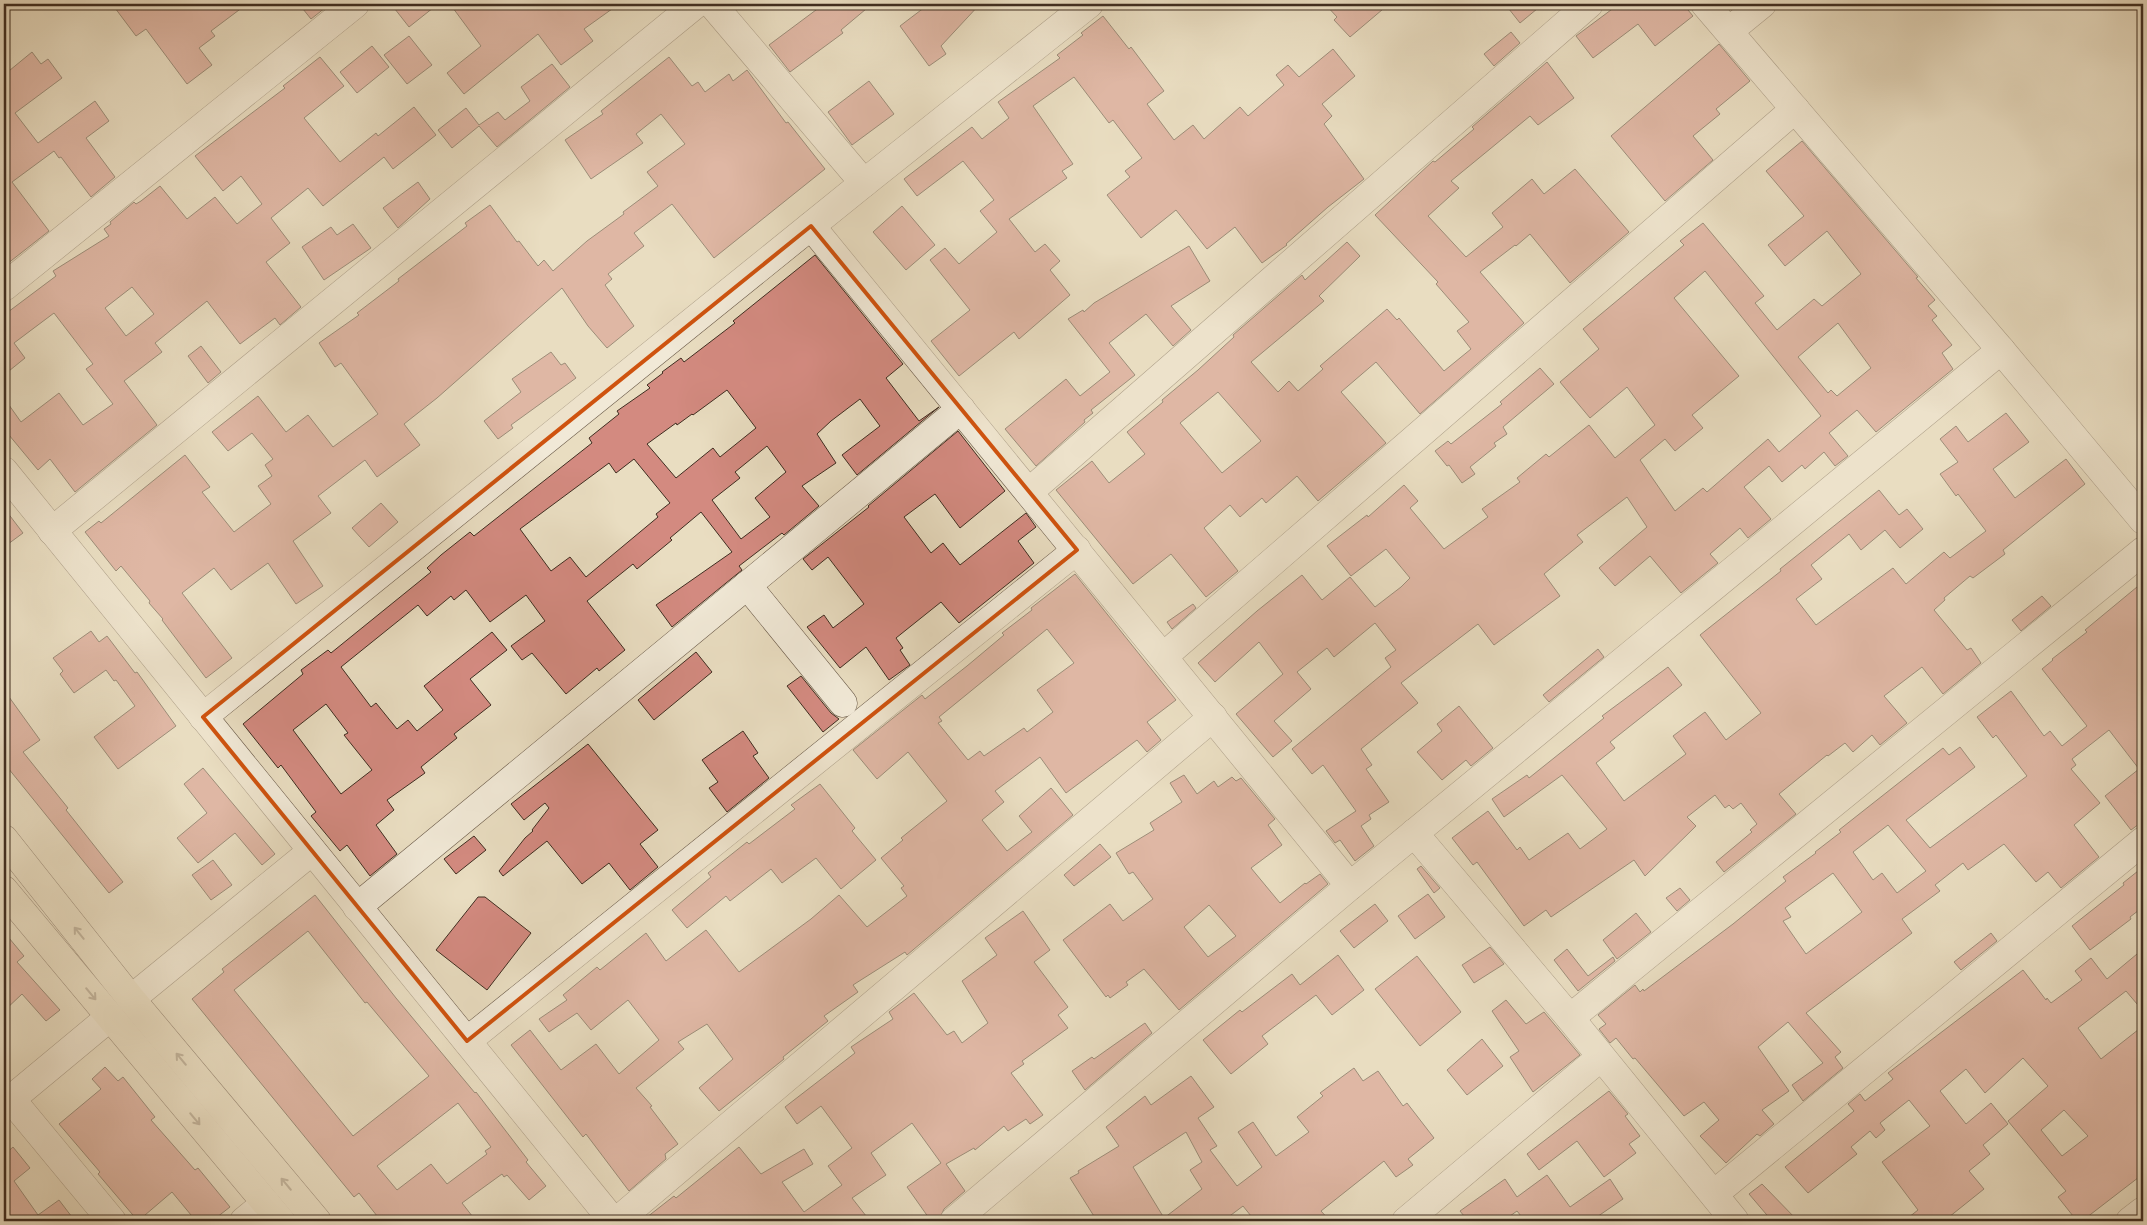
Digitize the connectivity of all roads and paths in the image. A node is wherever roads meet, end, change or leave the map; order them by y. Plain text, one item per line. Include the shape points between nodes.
1 (355, 4) edge
2 (696, 4) edge
3 (712, 4) edge
4 (1089, 4) edge
5 (1590, 4) edge
6 (1705, 4) edge
7 (1762, 4) edge
8 (1729, 31) junction
9 (1795, 109) junction
10 (864, 183) junction
11 (811, 226) junction
12 (4, 287) edge
13 (2001, 350) junction
14 (961, 409) junction
15 (4, 471) edge
16 (1029, 492) junction
17 (2143, 520) edge
18 (52, 532) junction
19 (1077, 550) junction
20 (2143, 551) edge
21 (747, 585) junction
22 (1164, 656) junction
23 (843, 703) dead end
24 (203, 717) junction
25 (1213, 718) junction
26 (1414, 833) junction
27 (4, 839) edge
28 (2143, 841) edge
29 (312, 851) junction
30 (1350, 886) junction
31 (4, 890) edge
32 (357, 906) junction
33 (131, 999) junction
34 (110, 1017) junction
35 (1570, 1018) junction
36 (466, 1041) junction
37 (1601, 1057) junction
38 (7, 1102) edge
39 (1714, 1194) junction
40 (2143, 1210) edge
41 (273, 1212) edge
42 (112, 1221) edge
43 (244, 1221) edge
44 (317, 1221) edge
45 (613, 1221) edge
46 (617, 1221) edge
47 (954, 1221) edge
48 (1406, 1221) edge
49 (1735, 1221) edge
50 (2130, 1221) edge

1 - 12 street
2 - 18 street
3 - 10 street
4 - 10 street
5 - 16 street
6 - 8 street
7 - 8 street
8 - 9 street
9 - 13 street
9 - 22 street
10 - 11 street
11 - 14 street
11 - 24 street
13 - 17 street
13 - 26 street
14 - 16 street
14 - 21 street
15 - 18 street
16 - 19 street
18 - 24 street
19 - 22 street
19 - 36 street
20 - 35 street
21 - 23 street
21 - 32 street
22 - 25 street
24 - 29 street
25 - 30 street
25 - 46 street
26 - 30 street
26 - 35 street
33 -> 27 main road
28 - 39 street
29 - 32 street
29 - 33 street
30 - 47 street
31 -> 34 main road
32 - 36 street
44 -> 33 main road
34 - 38 street
34 -> 41 main road
35 - 37 street
36 - 45 street
37 - 39 street
37 - 48 street
38 - 42 street
39 - 49 street
40 - 50 street
41 - 43 street

